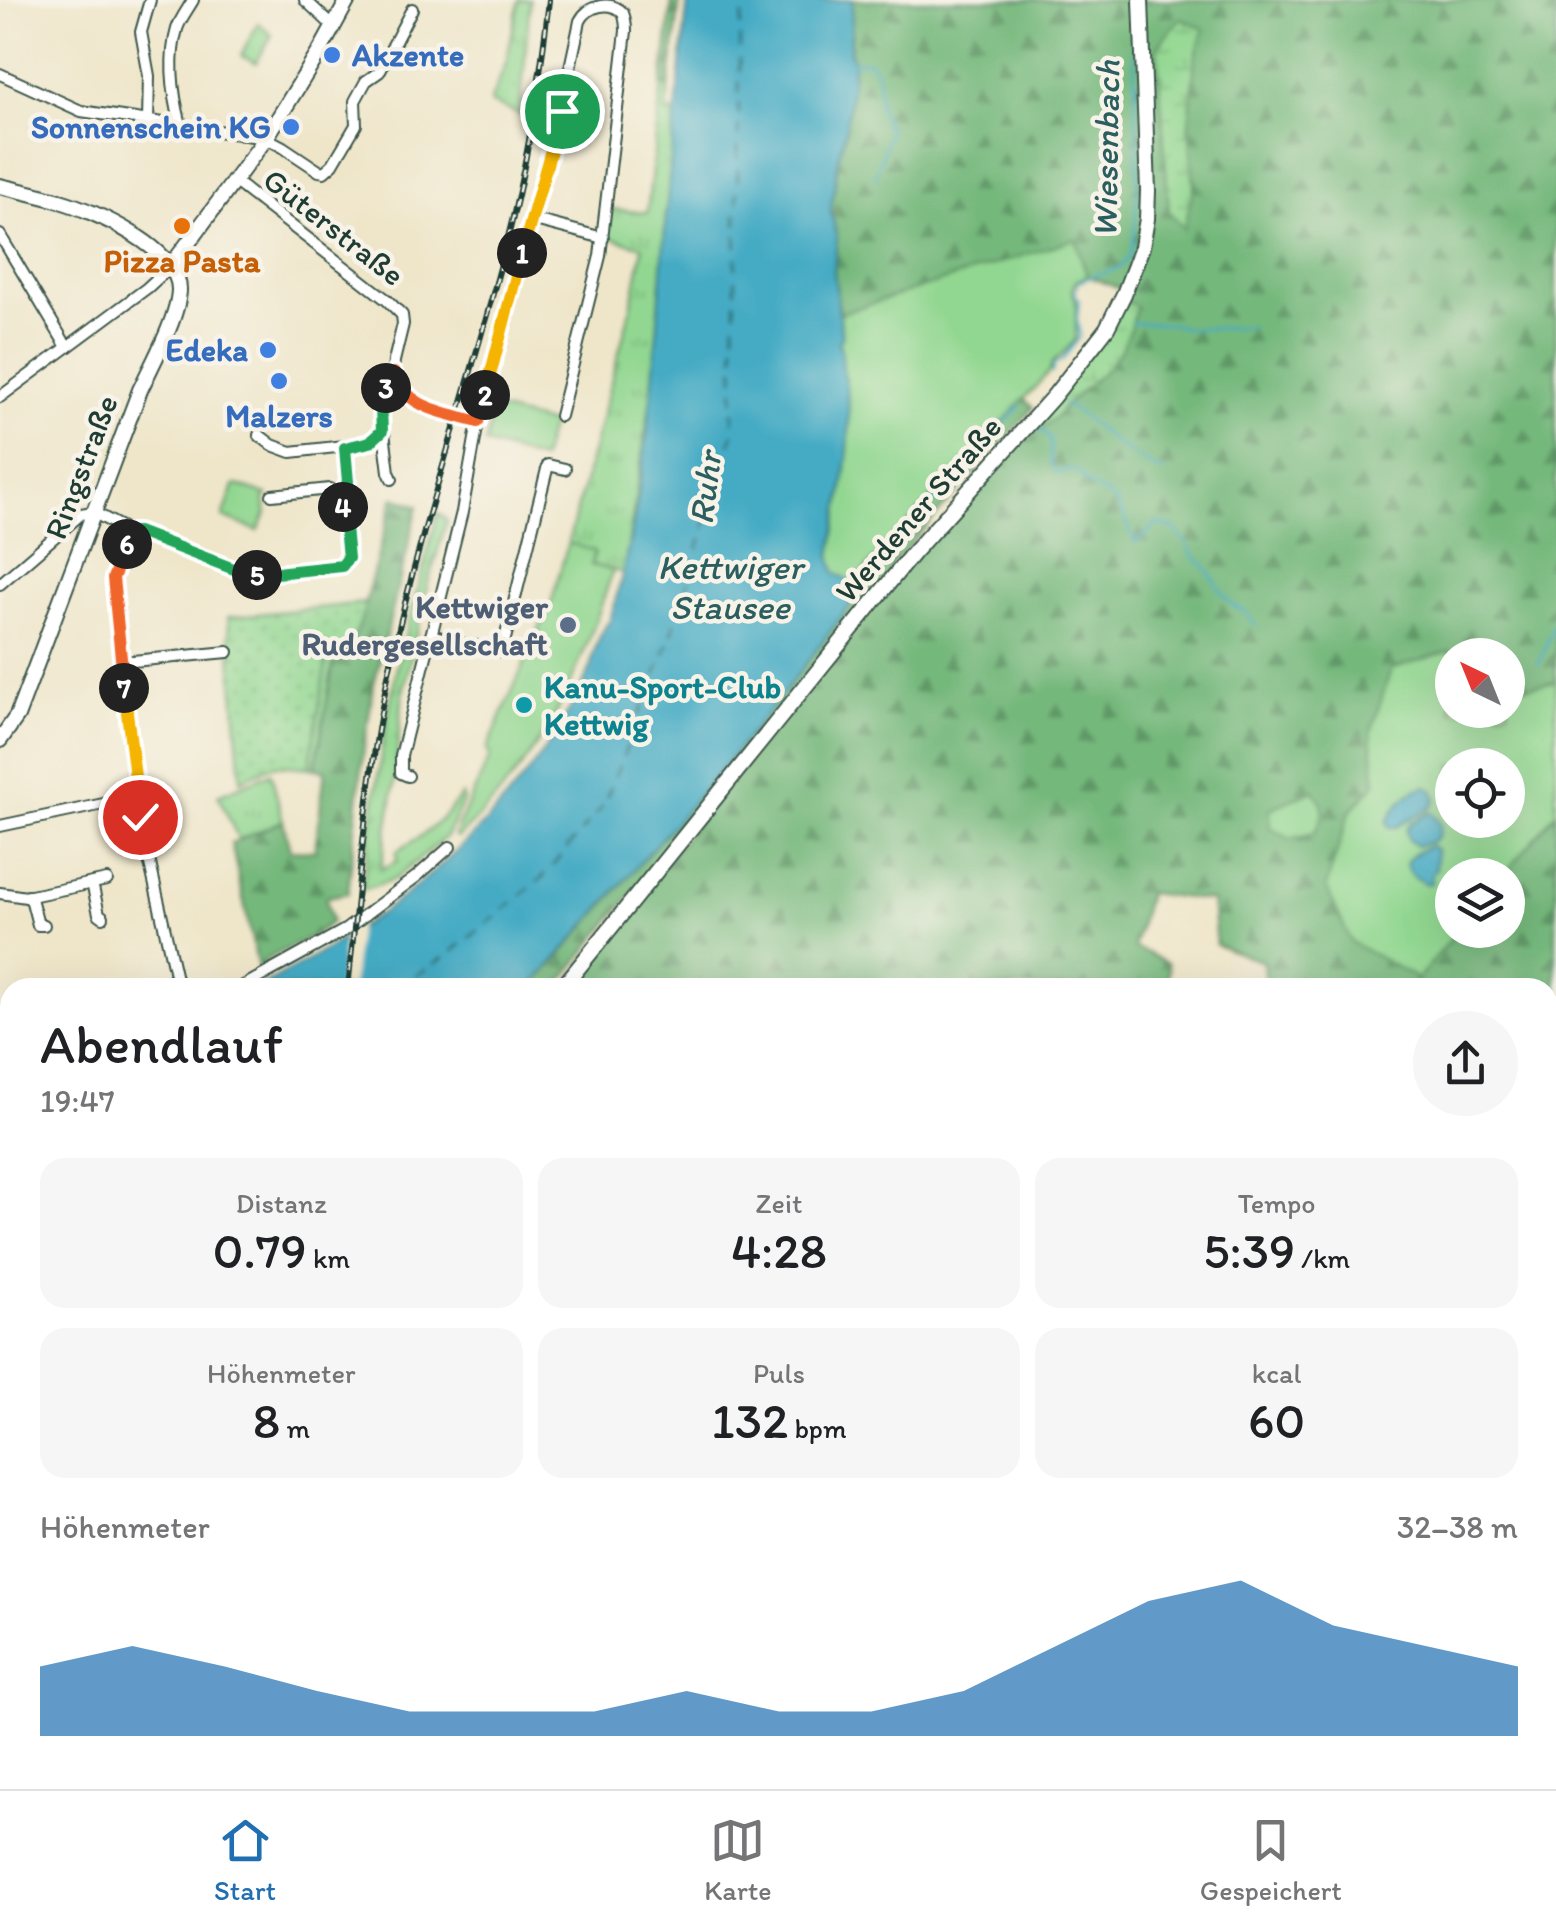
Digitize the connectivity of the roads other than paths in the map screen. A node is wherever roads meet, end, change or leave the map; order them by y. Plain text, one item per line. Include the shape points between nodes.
1 (150, 0) edge
2 (193, 0) edge
3 (305, 0) edge
4 (348, 0) edge
5 (1141, 0) edge
6 (412, 10) dead end
7 (334, 27) junction
8 (0, 74) edge
9 (148, 121) junction
10 (181, 125) junction
11 (266, 138) junction
12 (234, 181) junction
13 (0, 186) edge
14 (532, 219) junction
15 (0, 235) edge
16 (603, 238) junction
17 (171, 266) junction
18 (67, 347) junction
19 (394, 373) junction
20 (0, 397) edge
21 (560, 416) dead end
22 (478, 422) junction
23 (382, 431) junction
24 (260, 435) dead end
25 (345, 448) junction
26 (564, 469) dead end
27 (392, 479) dead end
28 (341, 495) junction
29 (272, 496) dead end
30 (93, 512) junction
31 (130, 532) junction
32 (0, 584) edge
33 (431, 635) junction
34 (228, 652) dead end
35 (122, 662) junction
36 (0, 740) edge
37 (408, 776) dead end
38 (113, 802) dead end
39 (0, 826) edge
40 (450, 847) dead end
41 (108, 880) dead end
42 (92, 883) junction
43 (0, 893) edge
44 (28, 896) junction
45 (103, 917) dead end
46 (44, 926) dead end
47 (176, 978) edge
48 (258, 978) edge
49 (570, 978) edge

1 - 9 street via 141,32
2 - 10 street via 172,54
3 - 7 street
4 - 7 main road
5 - 49 main road, Werdener Straße via 1147,220 1131,278 1106,328 912,553
6 - 11 street via 379,72 366,80 355,101 356,125 328,170 319,172
7 - 11 main road
8 - 9 street via 82,111
9 - 10 street
10 - 11 street
11 - 12 main road
12 - 17 main road
12 - 19 street, Güterstraße via 396,307 404,324
13 - 17 main road via 97,214
14 - 16 street
14 - 16 street via 580,21 590,7 614,5 626,31
14 - 22 street
15 - 18 street
16 - 21 street
17 - 18 street
17 - 30 main road, Ringstraße via 178,300
18 - 20 street
19 - 22 street via 417,403
19 - 23 street, Güterstraße via 381,408
22 - 33 street
23 - 25 street
23 - 27 street, Güterstraße
24 - 25 street via 290,452
25 - 28 street via 348,482
26 - 33 street via 548,465 502,651
28 - 29 street via 330,490
28 - 31 street via 348,558 342,566 252,576
30 - 31 street
30 - 32 street via 73,519
30 - 36 main road, Ringstraße via 17,716
31 - 35 street via 113,578
33 - 37 street via 401,756 400,774
34 - 35 street
35 - 47 street via 136,797
38 - 39 street
40 - 48 street via 345,930
41 - 42 street
42 - 44 street
42 - 45 street
43 - 44 street
44 - 46 street

